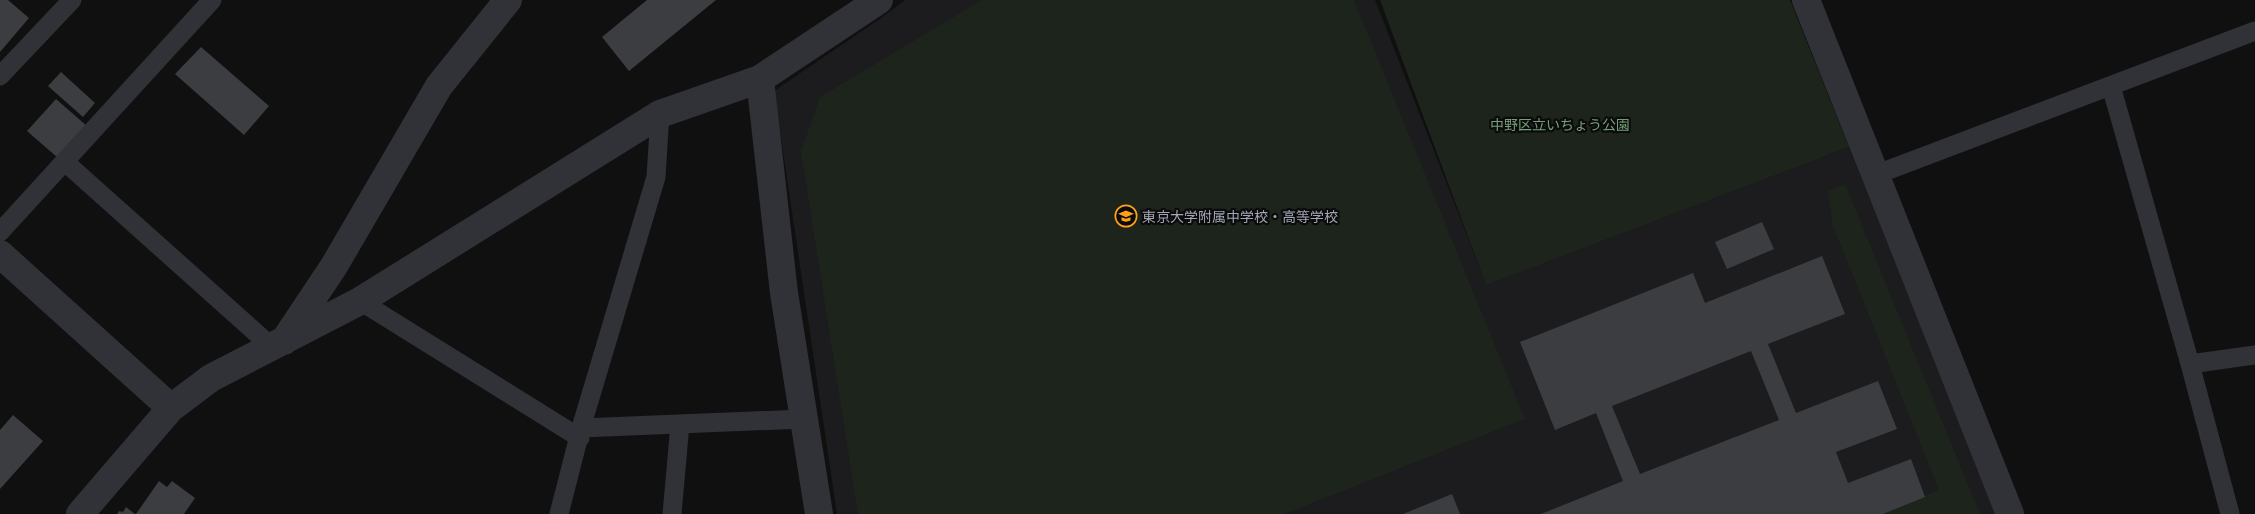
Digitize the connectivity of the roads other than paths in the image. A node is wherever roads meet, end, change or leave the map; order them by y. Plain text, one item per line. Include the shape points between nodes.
1 (72, 0) edge
2 (212, 0) edge
3 (879, 0) edge
4 (1806, 0) edge
5 (502, 2) edge
6 (2255, 31) edge
7 (0, 76) edge
8 (760, 79) junction
9 (2111, 86) junction
10 (660, 114) junction
11 (64, 162) junction
12 (1875, 174) junction
13 (0, 232) edge
14 (0, 254) edge
15 (360, 301) junction
16 (277, 345) junction
17 (2255, 355) edge
18 (2190, 364) junction
19 (172, 408) junction
20 (803, 419) junction
21 (680, 424) junction
22 (580, 433) junction
23 (80, 514) edge
24 (559, 514) edge
25 (672, 514) edge
26 (819, 514) edge
27 (2010, 514) edge
28 (2230, 514) edge

1 - 7 lane
2 - 11 lane
3 - 8 street
4 - 12 street
5 - 16 street via 439,86 334,266
6 - 9 lane
8 - 10 street
8 - 20 street via 784,293
9 - 12 lane
9 - 18 lane
10 - 15 street
10 - 22 lane via 656,176
11 - 13 lane
11 - 16 lane
12 - 27 street
14 - 19 street
15 - 16 street
15 - 22 lane
16 - 19 street via 210,378
17 - 18 lane
18 - 28 lane
19 - 23 street
20 - 21 lane
20 - 26 street
21 - 22 lane
21 - 25 lane
22 - 24 lane

